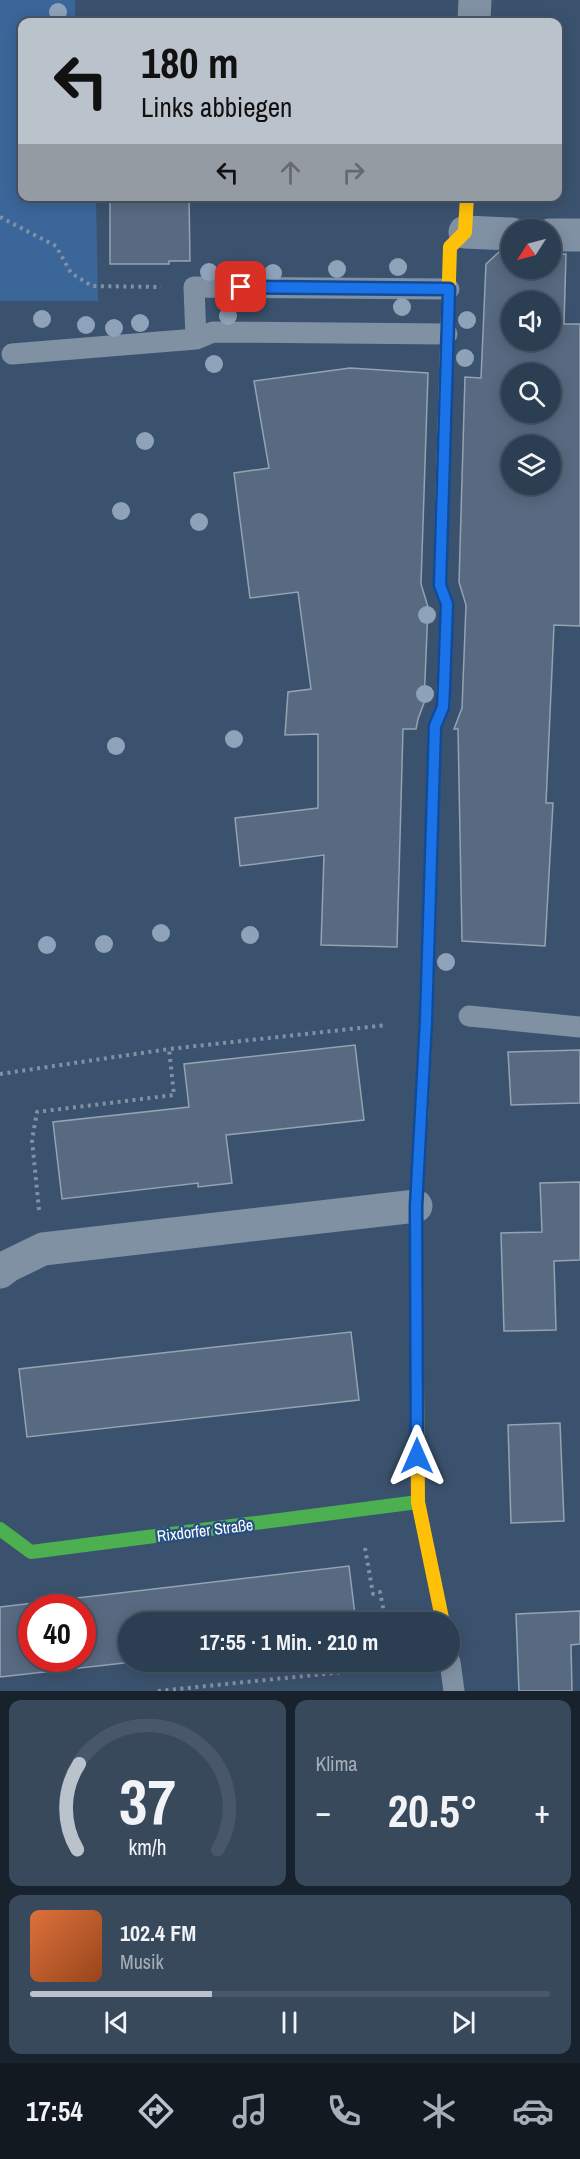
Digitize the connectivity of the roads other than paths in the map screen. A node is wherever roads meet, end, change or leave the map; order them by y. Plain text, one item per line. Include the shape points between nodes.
1 (475, 0) edge
2 (474, 18) edge
3 (467, 201) edge
4 (465, 232) junction
5 (501, 234) edge
6 (561, 235) edge
7 (580, 235) edge
8 (449, 289) junction
9 (447, 334) junction
10 (196, 339) junction
11 (12, 354) dead end
12 (470, 1016) dead end
13 (580, 1027) edge
14 (416, 1206) junction
15 (0, 1272) edge
16 (418, 1502) junction
17 (0, 1529) edge
18 (0, 1544) edge
19 (31, 1552) junction
20 (441, 1612) edge
21 (451, 1672) edge
22 (454, 1691) edge

1 - 2 street
3 - 4 street
4 - 5 street
4 - 8 street via 450,247
6 - 7 street
8 - 9 street
8 - 10 lane via 194,287
9 - 10 lane via 213,332
9 - 14 street via 440,585 447,604 443,707 435,726
10 - 11 lane
12 - 13 lane
14 - 15 street via 43,1249
14 - 16 street
16 - 19 street, Rixdorfer Straße
16 - 20 street
17 - 19 street
18 - 19 lane
21 - 22 lane

